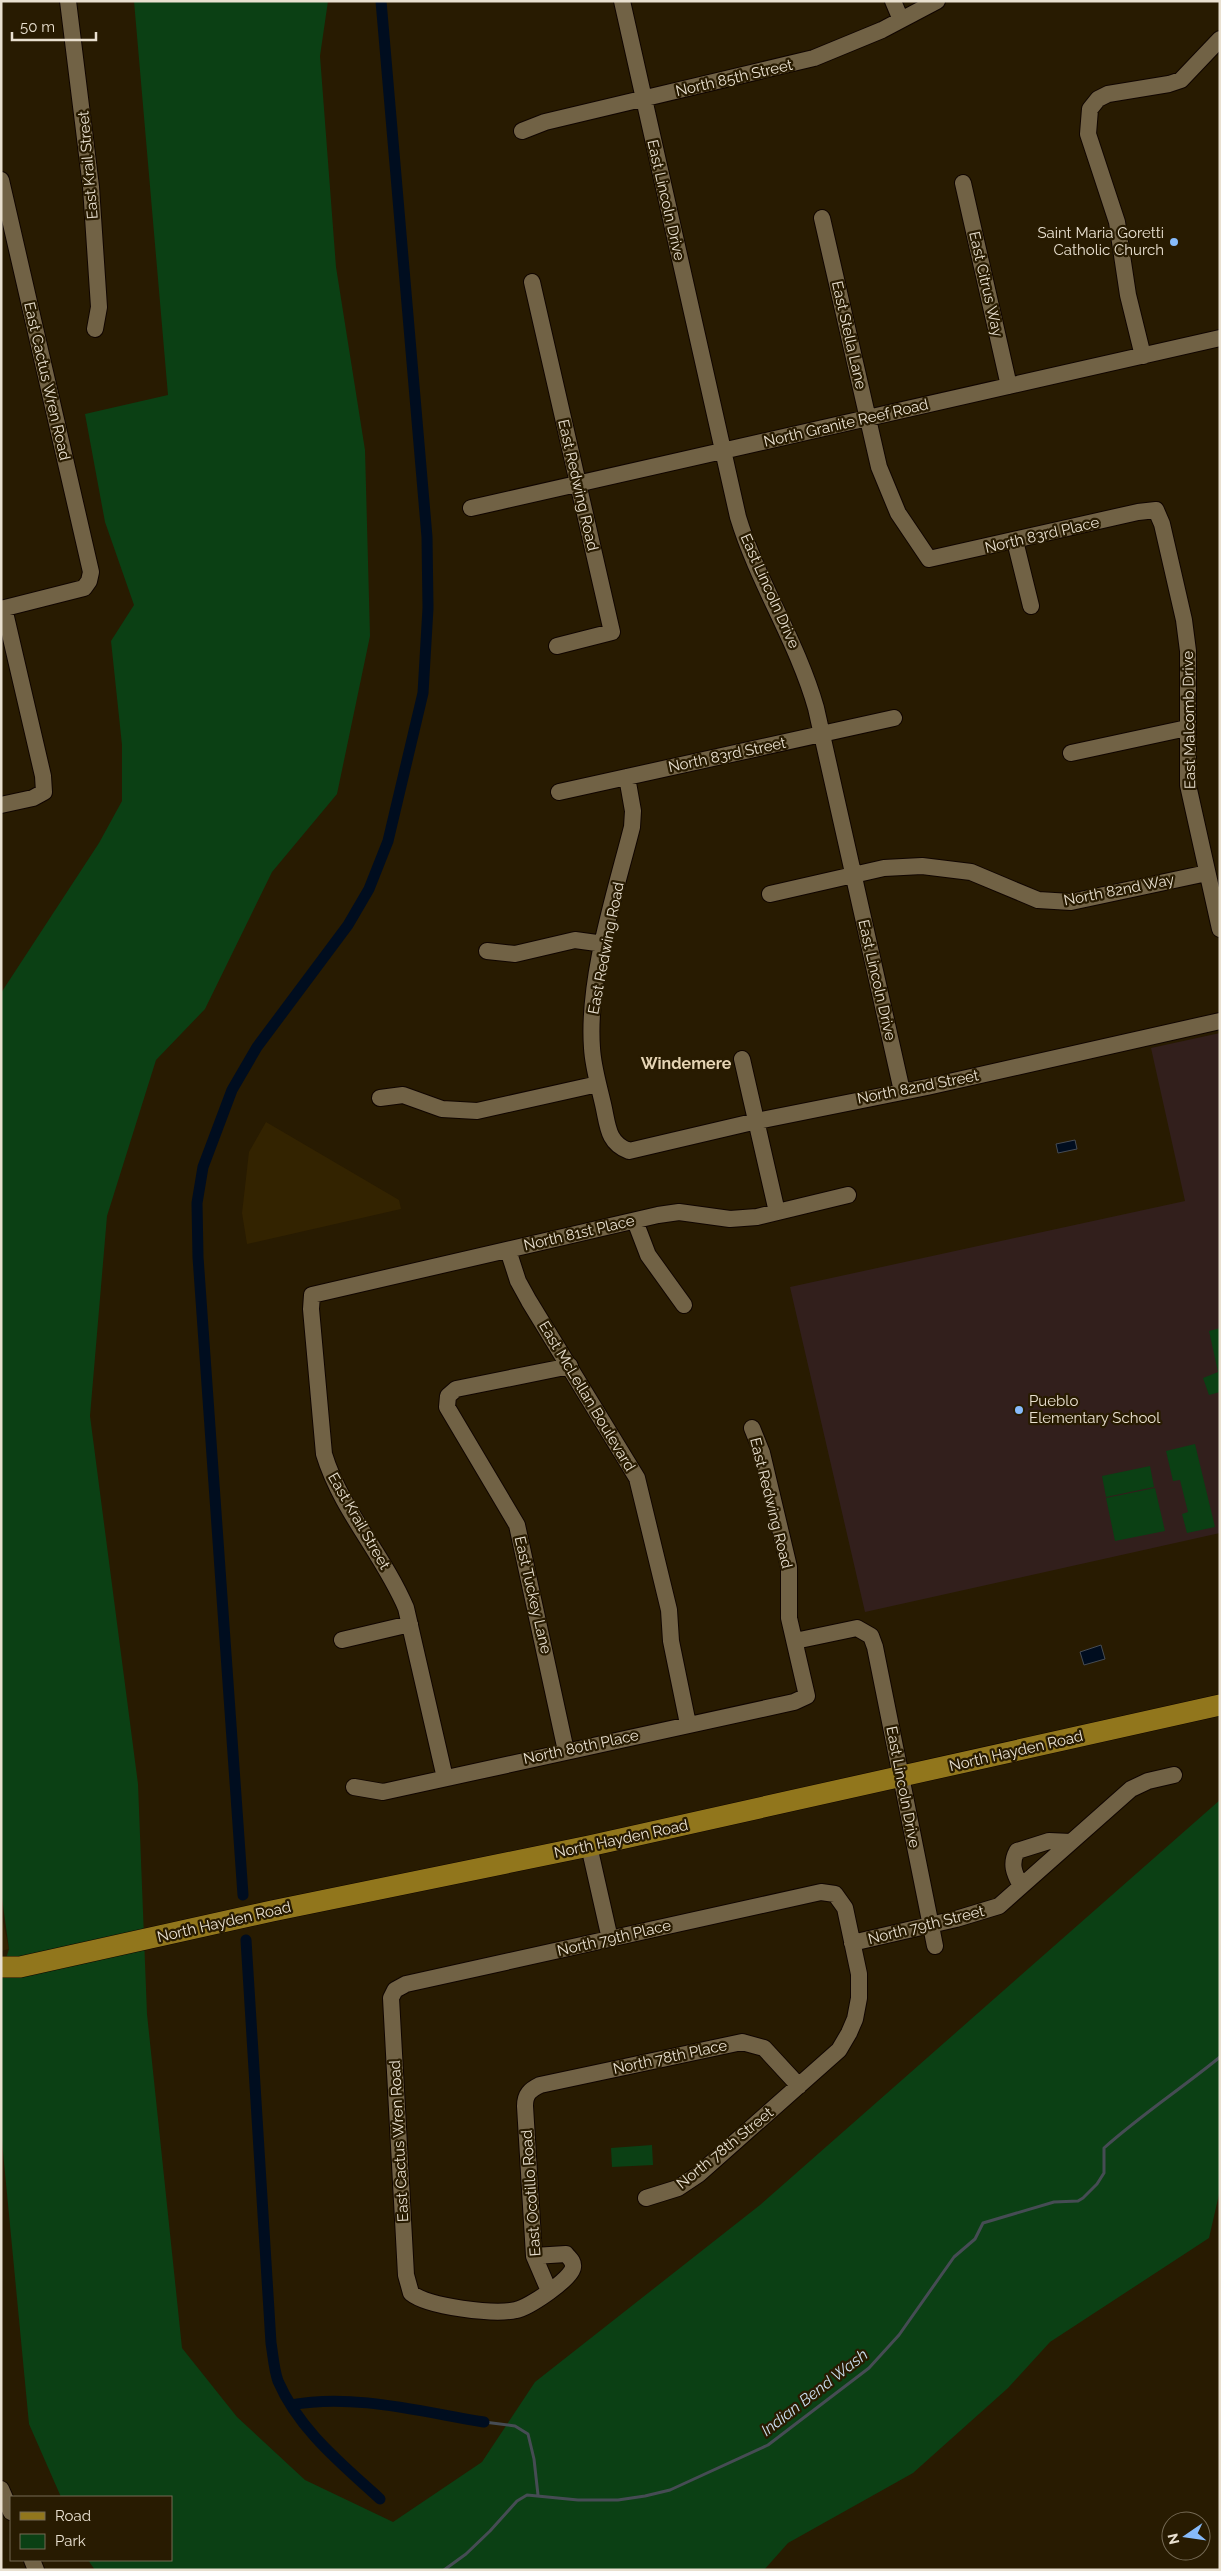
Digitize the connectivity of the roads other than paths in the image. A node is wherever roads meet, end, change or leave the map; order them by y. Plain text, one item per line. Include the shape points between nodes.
1 (68, 1) edge
2 (622, 1) edge
3 (894, 1) edge
4 (937, 1) edge
5 (901, 20) junction
6 (1220, 39) edge
7 (643, 99) junction
8 (522, 131) dead end
9 (1, 180) edge
10 (963, 182) dead end
11 (822, 218) dead end
12 (6, 223) edge
13 (532, 282) dead end
14 (95, 329) dead end
15 (1220, 338) edge
16 (1143, 356) junction
17 (1009, 386) junction
18 (868, 418) junction
19 (723, 451) junction
20 (578, 484) junction
21 (471, 508) dead end
22 (1156, 510) joint
23 (1015, 541) junction
24 (929, 559) joint
25 (1031, 606) dead end
26 (3, 609) edge
27 (557, 646) dead end
28 (894, 718) dead end
29 (1187, 728) junction
30 (823, 734) junction
31 (1071, 753) dead end
32 (627, 777) junction
33 (559, 792) dead end
34 (1, 805) edge
35 (1207, 873) junction
36 (854, 876) junction
37 (770, 894) dead end
38 (1220, 929) edge
39 (604, 944) junction
40 (487, 951) dead end
41 (1220, 1022) edge
42 (742, 1059) dead end
43 (598, 1084) junction
44 (902, 1091) junction
45 (380, 1098) dead end
46 (757, 1121) junction
47 (617, 1147) joint
48 (848, 1195) dead end
49 (777, 1212) junction
50 (635, 1221) junction
51 (508, 1250) junction
52 (312, 1295) joint
53 (684, 1305) dead end
54 (570, 1366) junction
55 (752, 1428) dead end
56 (410, 1624) junction
57 (342, 1640) dead end
58 (795, 1641) junction
59 (807, 1696) joint
60 (1220, 1705) edge
61 (688, 1724) junction
62 (566, 1750) junction
63 (1174, 1775) dead end
64 (901, 1777) junction
65 (445, 1778) junction
66 (354, 1787) dead end
67 (1071, 1842) junction
68 (589, 1846) junction
69 (1021, 1886) junction
70 (835, 1894) joint
71 (931, 1925) junction
72 (610, 1939) junction
73 (852, 1943) junction
74 (934, 1946) dead end
75 (11, 1967) edge
76 (1, 1976) edge
77 (395, 1990) joint
78 (799, 2086) junction
79 (528, 2093) joint
80 (646, 2198) dead end
81 (534, 2256) junction
82 (549, 2291) junction
83 (1, 2489) edge
84 (10, 2510) edge

1 - 14 street, East Krail Street via 91,187 99,307
2 - 7 street, East Lincoln Drive
3 - 5 street
4 - 5 street, North 85th Street
5 - 7 street, North 85th Street via 814,58
6 - 16 street via 1181,80 1108,94 1098,99 1090,109 1088,134 1117,222 1128,295
7 - 8 street, North 85th Street via 545,122
7 - 19 street, East Lincoln Drive
9 - 12 street, East Cactus Wren Road
10 - 17 street, East Citrus Way
11 - 18 street, East Stella Lane
12 - 26 street, East Cactus Wren Road via 91,572 84,588
13 - 20 street, East Redwing Road
15 - 16 street, North Granite Reef Road
16 - 17 street, North Granite Reef Road
17 - 18 street, North Granite Reef Road
18 - 19 street, North Granite Reef Road
18 - 24 street, East Stella Lane via 887,490 898,513
19 - 20 street, North Granite Reef Road
19 - 30 street, East Lincoln Drive via 747,545 797,653
20 - 21 street, North Granite Reef Road
20 - 27 street, East Redwing Road via 612,632
22 - 23 street, North 83rd Place
22 - 29 street, East Malcomb Drive via 1162,524 1187,643 1190,675
23 - 24 street, North 83rd Place
23 - 25 street
26 - 34 street via 44,792 33,798
28 - 30 street, North 83rd Street
29 - 31 street
29 - 35 street, East Malcomb Drive via 1188,785
30 - 32 street, North 83rd Street
30 - 36 street, East Lincoln Drive
32 - 33 street, North 83rd Street
32 - 39 street, East Redwing Road via 633,811 632,827
35 - 36 street, North 82nd Way via 1071,902 1020,894 985,877 945,867 892,867
35 - 38 street, East Malcomb Drive
36 - 37 street, North 82nd Way
36 - 44 street, East Lincoln Drive
39 - 40 street via 575,940 515,954
39 - 43 street, East Redwing Road via 591,1012 592,1049
41 - 44 street, North 82nd Street
42 - 46 street
43 - 45 street via 477,1111 442,1109 403,1096
43 - 47 street, East Redwing Road via 610,1136
44 - 46 street, North 82nd Street
46 - 47 street, North 82nd Street via 629,1151
46 - 49 street
48 - 49 street, North 81st Place
49 - 50 street, North 81st Place via 730,1219 679,1212
50 - 51 street, North 81st Place
50 - 53 street via 648,1254
51 - 52 street, North 81st Place
51 - 54 street, East McLellan Boulevard via 518,1281
52 - 56 street, East Krail Street via 324,1454 330,1475 398,1589
54 - 61 street, East McLellan Boulevard via 637,1478 669,1610 671,1641
54 - 62 street, East Tuckey Lane via 456,1389 448,1396 447,1407 517,1525
55 - 58 street, East Redwing Road via 762,1452 788,1567 789,1618
56 - 57 street
56 - 65 street, East Krail Street
58 - 59 street, East Redwing Road
58 - 64 street, East Lincoln Drive via 857,1628 871,1636
59 - 61 street, North 80th Place via 794,1702
60 - 64 main road, North Hayden Road
61 - 62 street, North 80th Place
62 - 65 street, North 80th Place
63 - 67 street, North 79th Street via 1138,1784
64 - 68 main road, North Hayden Road
64 - 71 street, East Lincoln Drive
65 - 66 street, North 80th Place via 382,1792
67 - 69 street, North 79th Street
67 - 69 street via 1049,1841 1017,1851 1012,1859 1014,1874
68 - 72 street
68 - 75 main road, North Hayden Road
69 - 71 street, North 79th Street via 1009,1898 987,1911
70 - 72 street, North 79th Place via 821,1892
70 - 73 street, North 78th Street via 841,1899
71 - 73 street, North 79th Street
71 - 74 street, East Lincoln Drive
72 - 77 street, North 79th Place via 406,1984
73 - 78 street, North 78th Street via 859,1974 855,2019 839,2050
75 - 76 main road, North Hayden Road
77 - 82 street, East Cactus Wren Road via 391,1998 406,2275 411,2293 425,2301 504,2312 518,2310
78 - 79 street, North 78th Place via 764,2048 742,2042 540,2085
78 - 80 street, North 78th Street via 699,2174 678,2188
79 - 81 street, East Ocotillo Road via 525,2106
81 - 82 street, East Ocotillo Road
81 - 82 street via 566,2254 572,2261 571,2273
83 - 84 street

